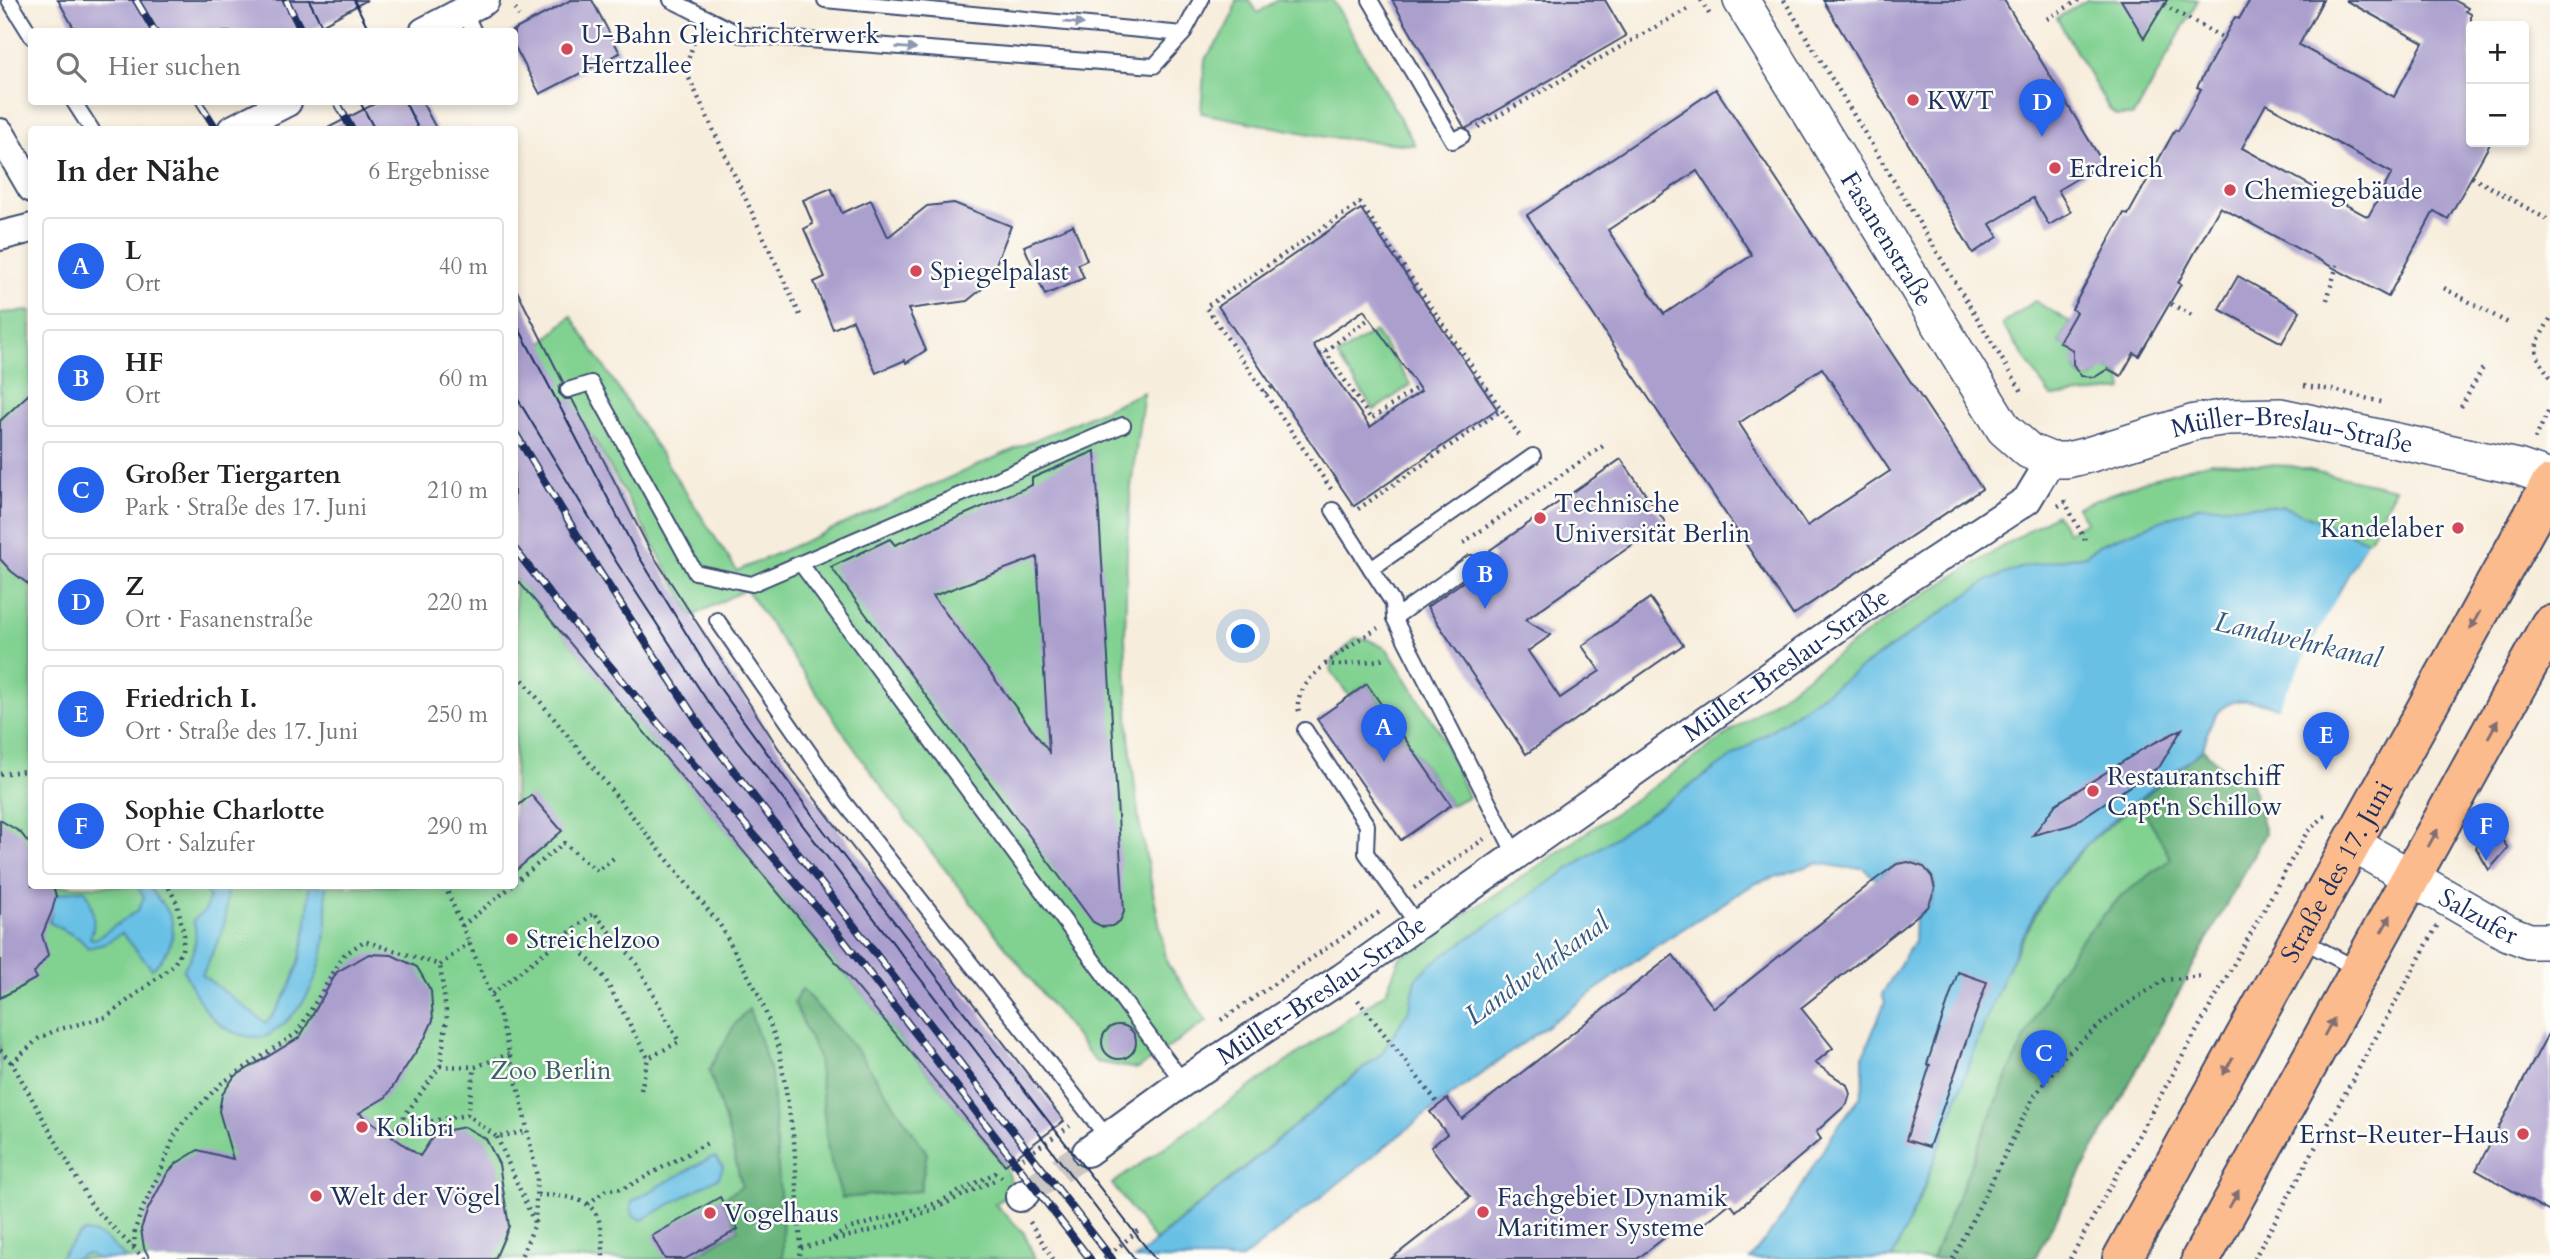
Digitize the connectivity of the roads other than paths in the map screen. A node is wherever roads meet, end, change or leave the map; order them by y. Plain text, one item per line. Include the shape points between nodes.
1 (9, 0) edge
2 (671, 0) edge
3 (825, 0) edge
4 (1201, 0) edge
5 (1370, 0) edge
6 (1726, 9) edge
7 (470, 11) edge
8 (433, 28) edge
9 (28, 31) edge
10 (1183, 34) junction
11 (76, 105) edge
12 (282, 105) edge
13 (89, 126) edge
14 (240, 126) edge
15 (0, 133) edge
16 (1462, 136) road end
17 (28, 181) edge
18 (28, 229) edge
19 (0, 236) edge
20 (568, 390) dead end
21 (1123, 425) dead end
22 (1533, 456) road end
23 (2051, 460) junction
24 (2550, 478) edge
25 (2550, 485) edge
26 (1336, 516) road end
27 (1471, 563) road end
28 (801, 564) junction
29 (1371, 569) junction
30 (1394, 618) junction
31 (716, 620) dead end
32 (2550, 625) edge
33 (1305, 730) road end
34 (2351, 844) junction
35 (1515, 854) junction
36 (2411, 878) junction
37 (1417, 924) junction
38 (2299, 938) junction
39 (2550, 941) edge
40 (2360, 971) junction
41 (1183, 1082) junction
42 (1097, 1144) joint
43 (2122, 1259) edge
44 (2201, 1259) edge

1 - 9 lane
2 -> 10 lane via 741,36 1154,66
3 -> 10 lane
4 - 10 lane
5 - 16 lane via 1453,141
6 - 23 street, Fasanenstraße via 2004,429 2029,451
7 - 8 street
11 - 13 lane
12 - 14 street
15 - 17 street
18 - 19 street
20 - 28 lane via 591,383 695,572 752,584
21 - 28 lane
22 - 29 lane
23 - 24 street, Müller-Breslau-Straße via 2088,455 2195,422 2281,416 2518,467
23 - 35 street, Müller-Breslau-Straße via 2027,500
25 -> 34 main road, Straße des 17. Juni
26 - 29 lane
27 - 30 lane
28 - 41 lane
29 - 30 lane via 1393,603
30 - 35 lane
31 - 42 lane via 843,801 1089,1113
36 -> 32 main road
33 - 37 lane via 1367,825 1366,853
34 - 36 street, Salzufer
34 - 38 main road, Straße des 17. Juni
35 - 37 street, Müller-Breslau-Straße
36 - 39 street, Salzufer via 2508,933 2529,941
40 -> 36 main road
37 - 41 street, Müller-Breslau-Straße
38 - 40 lane
38 -> 43 main road, Straße des 17. Juni
44 -> 40 main road
41 - 42 street, Müller-Breslau-Straße

